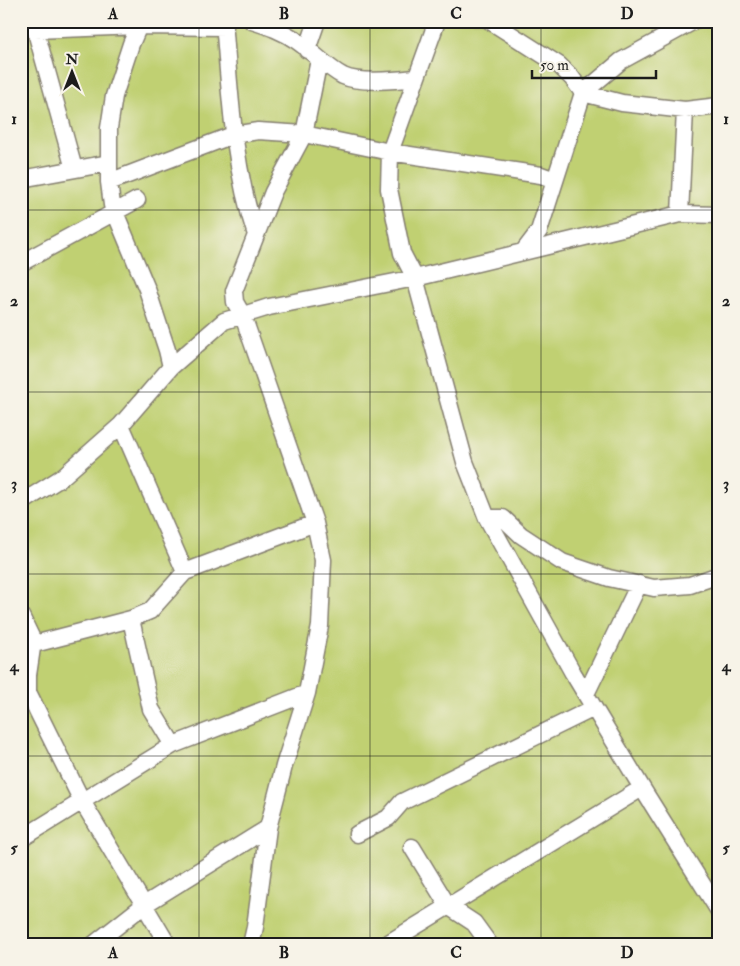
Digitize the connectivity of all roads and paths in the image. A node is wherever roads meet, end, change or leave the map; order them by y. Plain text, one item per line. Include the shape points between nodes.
1 (252, 21) edge
2 (317, 21) edge
3 (438, 21) edge
4 (694, 21) edge
5 (140, 24) edge
6 (224, 24) edge
7 (500, 24) edge
8 (34, 25) edge
9 (307, 50) junction
10 (320, 60) junction
11 (416, 78) junction
12 (582, 93) junction
13 (719, 106) edge
14 (684, 110) junction
15 (304, 134) junction
16 (233, 135) junction
17 (390, 152) junction
18 (109, 163) junction
19 (74, 169) junction
20 (21, 179) edge
21 (555, 180) junction
22 (109, 182) junction
23 (137, 200) dead end
24 (114, 212) junction
25 (680, 214) junction
26 (719, 215) edge
27 (256, 235) junction
28 (523, 252) junction
29 (21, 263) edge
30 (415, 278) junction
31 (243, 316) junction
32 (171, 367) junction
33 (121, 425) junction
34 (21, 503) edge
35 (487, 518) junction
36 (316, 523) junction
37 (185, 572) junction
38 (719, 575) edge
39 (638, 584) junction
40 (21, 616) edge
41 (130, 619) junction
42 (32, 641) junction
43 (307, 693) junction
44 (590, 701) junction
45 (173, 745) junction
46 (642, 788) junction
47 (82, 801) junction
48 (268, 828) junction
49 (357, 834) dead end
50 (21, 839) edge
51 (412, 846) dead end
52 (144, 905) junction
53 (448, 906) junction
54 (719, 911) edge
55 (92, 945) edge
56 (168, 945) edge
57 (251, 945) edge
58 (385, 945) edge
59 (490, 945) edge

1 - 9 street via 276,29
2 - 9 street
3 - 11 street
4 - 12 street via 621,61
5 - 6 street
5 - 8 street
5 - 18 street via 130,44 114,96 109,128
6 - 16 street
7 - 12 street via 559,65
8 - 19 street
9 - 10 street
10 - 11 street via 345,77 378,82
10 - 15 street
11 - 17 street
12 - 14 street via 622,103
12 - 21 street
13 - 14 street
14 - 25 street
15 - 16 street via 258,131
15 - 17 street
15 - 27 street
16 - 22 street
16 - 27 street
17 - 21 street via 541,175
17 - 30 street via 389,188 402,253
18 - 19 street
18 - 22 street
19 - 20 street
21 - 28 street via 539,231
22 - 24 street
23 - 24 street
24 - 29 street
24 - 32 street via 147,290
25 - 26 street
25 - 28 street
27 - 31 street via 234,291 235,302
28 - 30 street
30 - 31 street via 270,307
30 - 35 street via 465,462
31 - 32 street via 224,321
31 - 36 street
32 - 33 street
33 - 34 street via 61,478
33 - 37 street
35 - 39 street via 503,518 521,535 562,562
35 - 44 street
36 - 37 street
36 - 43 street via 324,560 320,626
37 - 41 street via 150,611
38 - 39 street via 690,585 654,588
39 - 44 street
40 - 42 street
41 - 42 street via 38,643
41 - 45 street via 151,709
42 - 47 street via 28,692
43 - 45 street
43 - 48 street
44 - 46 street
44 - 49 street via 402,802 388,818
45 - 47 street
46 - 53 street
46 - 54 street
47 - 50 street
47 - 52 street
48 - 52 street
48 - 57 street
51 - 53 street
52 - 55 street
52 - 56 street
53 - 58 street
53 - 59 street via 474,923

